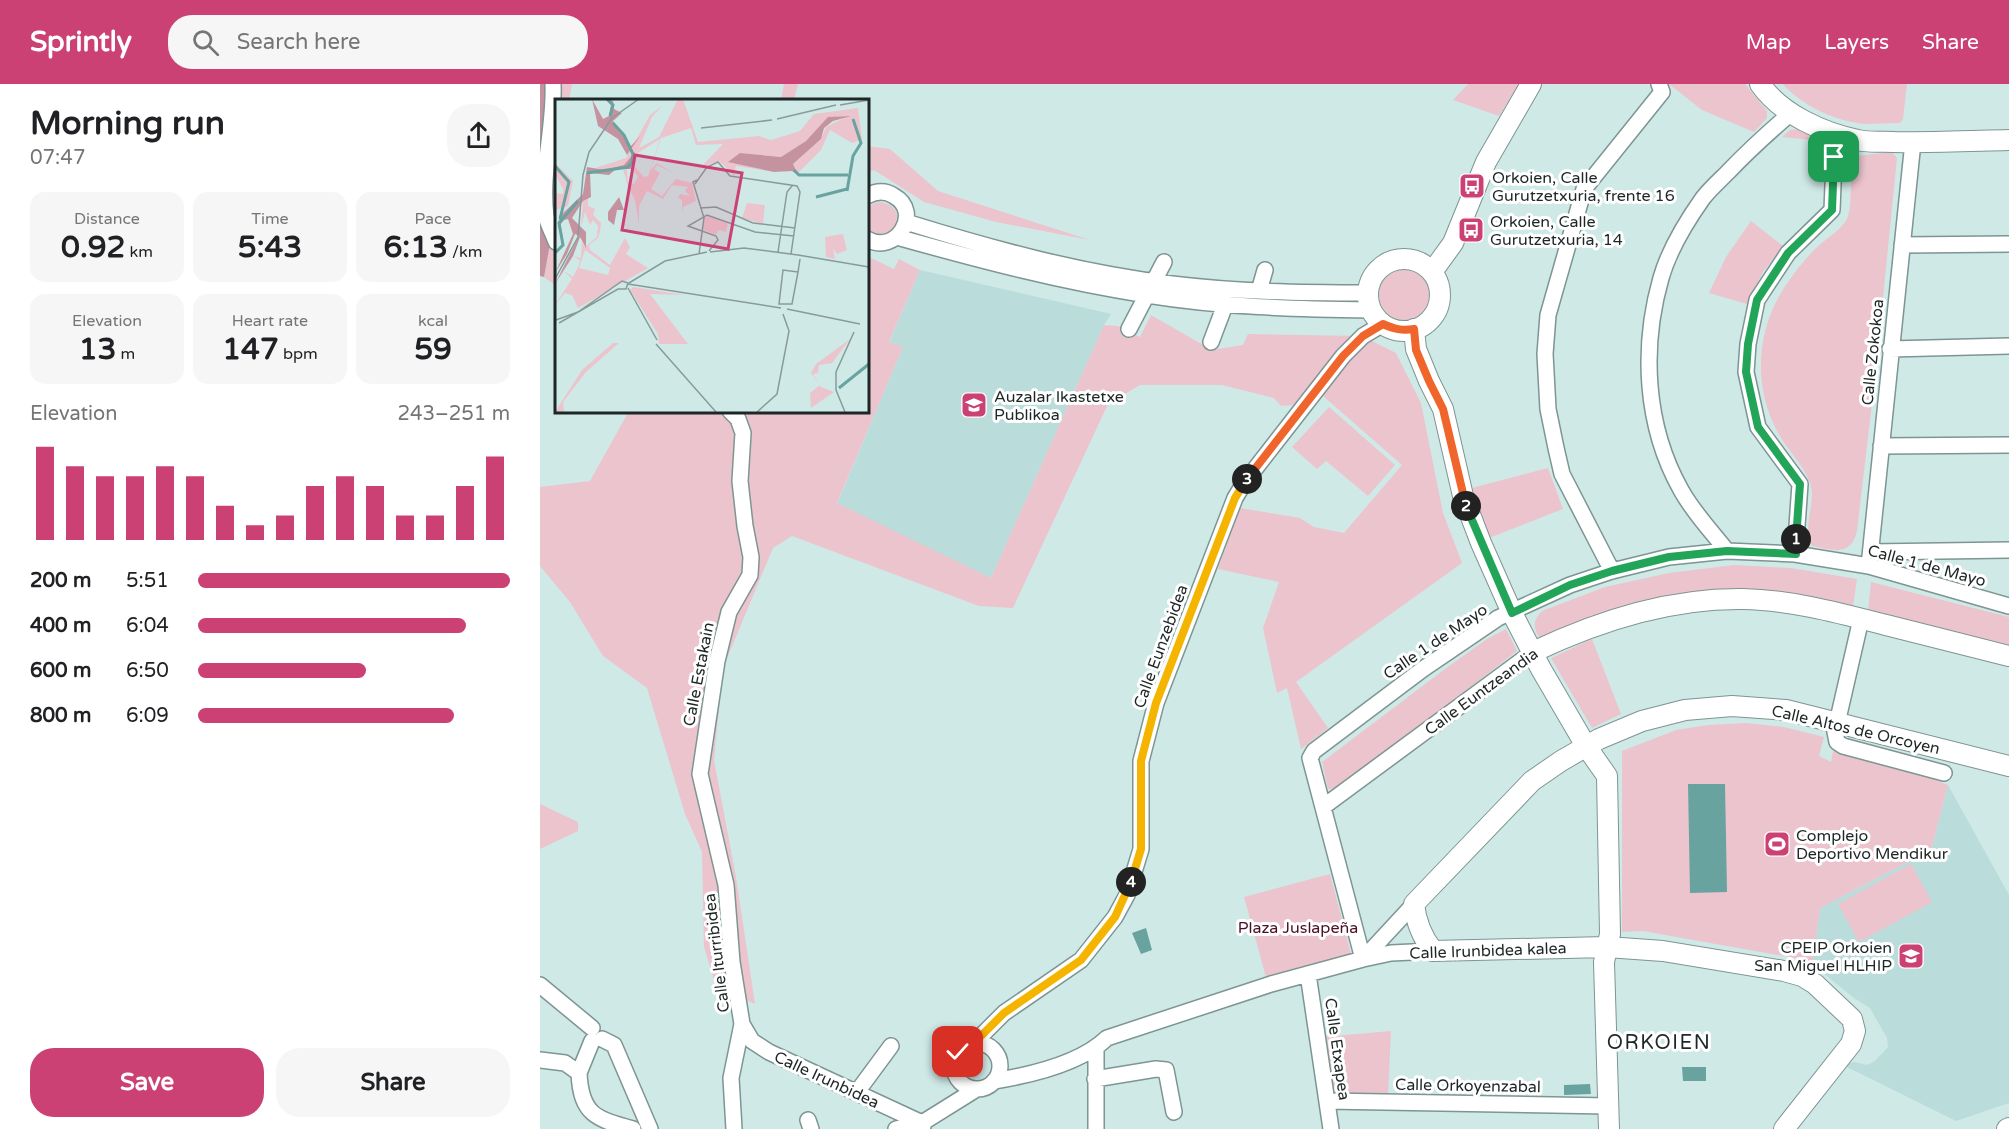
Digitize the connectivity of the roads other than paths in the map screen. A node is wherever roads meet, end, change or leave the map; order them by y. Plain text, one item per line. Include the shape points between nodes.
1 (553, 84) edge
2 (1531, 84) edge
3 (1659, 84) edge
4 (1760, 84) edge
5 (1791, 113) junction
6 (1835, 134) junction
7 (2009, 140) edge
8 (1913, 142) junction
9 (868, 196) edge
10 (906, 222) junction
11 (897, 237) junction
12 (868, 238) edge
13 (555, 239) edge
14 (2009, 244) edge
15 (1902, 245) junction
16 (1164, 262) dead end
17 (1265, 270) dead end
18 (1432, 272) junction
19 (1150, 289) junction
20 (1259, 291) junction
21 (1225, 304) junction
22 (1374, 309) junction
23 (1129, 329) dead end
24 (1414, 329) junction
25 (1211, 342) dead end
26 (2009, 346) edge
27 (1890, 349) junction
28 (731, 412) edge
29 (2009, 445) edge
30 (1881, 446) junction
31 (2009, 550) edge
32 (1727, 551) junction
33 (1796, 554) junction
34 (1870, 559) junction
35 (1612, 571) junction
36 (2009, 606) edge
37 (1512, 613) junction
38 (1861, 619) junction
39 (1533, 652) junction
40 (2009, 656) edge
41 (1837, 723) junction
42 (1586, 746) junction
43 (2009, 766) edge
44 (1944, 773) dead end
45 (700, 774) joint
46 (1323, 807) junction
47 (1414, 904) junction
48 (1607, 947) junction
49 (1433, 951) junction
50 (1363, 959) junction
51 (1308, 974) junction
52 (540, 986) edge
53 (742, 1023) junction
54 (595, 1036) junction
55 (974, 1043) junction
56 (891, 1046) dead end
57 (1096, 1048) junction
58 (540, 1060) edge
59 (579, 1073) junction
60 (1095, 1079) junction
61 (994, 1081) junction
62 (975, 1090) junction
63 (857, 1092) junction
64 (1327, 1101) junction
65 (1609, 1106) junction
66 (1174, 1112) dead end
67 (922, 1126) edge
68 (633, 1129) edge
69 (650, 1129) edge
70 (734, 1129) edge
71 (896, 1129) edge
72 (1096, 1129) edge
73 (1331, 1129) edge
74 (1609, 1129) edge
75 (1784, 1129) edge

1 - 13 street via 543,186 545,214
2 - 18 street via 1486,162 1453,243
3 - 35 street via 1662,92 1584,189 1548,315 1548,409 1562,474
4 - 5 street
5 - 6 street
5 - 32 street via 1705,196 1688,222 1661,278 1651,332 1652,412 1668,463 1682,492
6 - 8 street via 1859,141
6 - 33 street via 1832,210 1788,253 1757,300 1748,344 1746,372 1758,427 1800,484
7 - 8 street
8 - 15 street, Calle Zokokoa
9 - 10 street via 882,192 898,198 904,205
10 - 11 street
10 - 19 street
11 - 12 street via 877,243
11 - 19 street via 1011,269
14 - 15 street
15 - 27 street, Calle Zokokoa
16 - 19 street
17 - 20 street
18 - 22 street via 1414,260 1392,261 1375,273 1370,282
18 - 24 street via 1439,290 1436,310
19 - 20 street
19 - 21 street
19 - 23 street
20 - 22 street
21 - 22 street
21 - 25 street
22 - 24 street via 1392,329
22 - 55 street, Calle Eunzebidea via 1363,336 1343,356 1235,498 1156,703 1141,761 1141,849 1127,895 1081,960 1004,1013
24 - 37 street via 1416,350 1443,409 1463,496
26 - 27 street
27 - 30 street, Calle Zokokoa
28 - 45 street, Calle Estakain via 742,433 740,481 750,575 729,612 717,661
29 - 30 street
30 - 34 street, Calle Zokokoa
31 - 34 street
32 - 33 street, Calle 1 de Mayo
32 - 35 street, Calle 1 de Mayo via 1669,557
33 - 34 street, Calle 1 de Mayo
34 - 36 street, Calle 1 de Mayo
35 - 37 street, Calle 1 de Mayo via 1570,585
37 - 39 street
37 - 46 street, Calle 1 de Mayo via 1464,640 1314,751 1310,758
38 - 39 street, Calle Euntzeandia via 1791,604 1742,599 1700,602 1652,609 1606,622
38 - 40 street, Calle Euntzeandia
38 - 41 street
39 - 42 street
39 - 46 street, Calle Euntzeandia
41 - 42 street, Calle Altos de Orcoyen via 1786,710 1732,706 1685,710 1642,721
41 - 43 street, Calle Altos de Orcoyen
41 - 44 street via 1835,738 1843,746
42 - 47 street, Calle Altos de Orcoyen via 1532,781
42 - 48 street via 1607,776
45 - 53 street, Calle Iturribidea via 726,885
46 - 50 street, Calle 1 de Mayo
47 - 49 street via 1423,938
47 - 50 street, Calle Altos de Orcoyen
48 - 49 street, Calle Irunbidea kalea
48 - 65 street via 1604,962
48 - 75 street, Calle Irunbidea kalea via 1663,951 1802,976 1852,1018 1855,1031 1851,1044
49 - 50 street, Calle Irunbidea kalea
50 - 51 street, Calle Irunbidea kalea
51 - 57 street, Calle Irunbidea kalea via 1107,1038
51 - 64 street, Calle Etxapea
52 - 54 street
53 - 63 street, Calle Irunbidea via 752,1041 769,1052
53 - 70 street, Calle Iturribidea via 731,1078
54 - 59 street
54 - 69 street via 614,1046
55 - 61 street via 990,1047 998,1056 1000,1070
55 - 62 street via 958,1052 953,1066 960,1082
56 - 63 street
57 - 60 street
57 - 61 street, Calle Irunbidea kalea via 1022,1076
58 - 59 street via 565,1063
59 - 68 street via 587,1109 606,1122
60 - 66 street via 1166,1070
60 - 72 street
61 - 62 street
62 - 67 street
63 - 67 street, Calle Irunbidea
64 - 65 street, Calle Orkoyenzabal
64 - 73 street, Calle Etxapea
65 - 74 street
67 - 71 street

